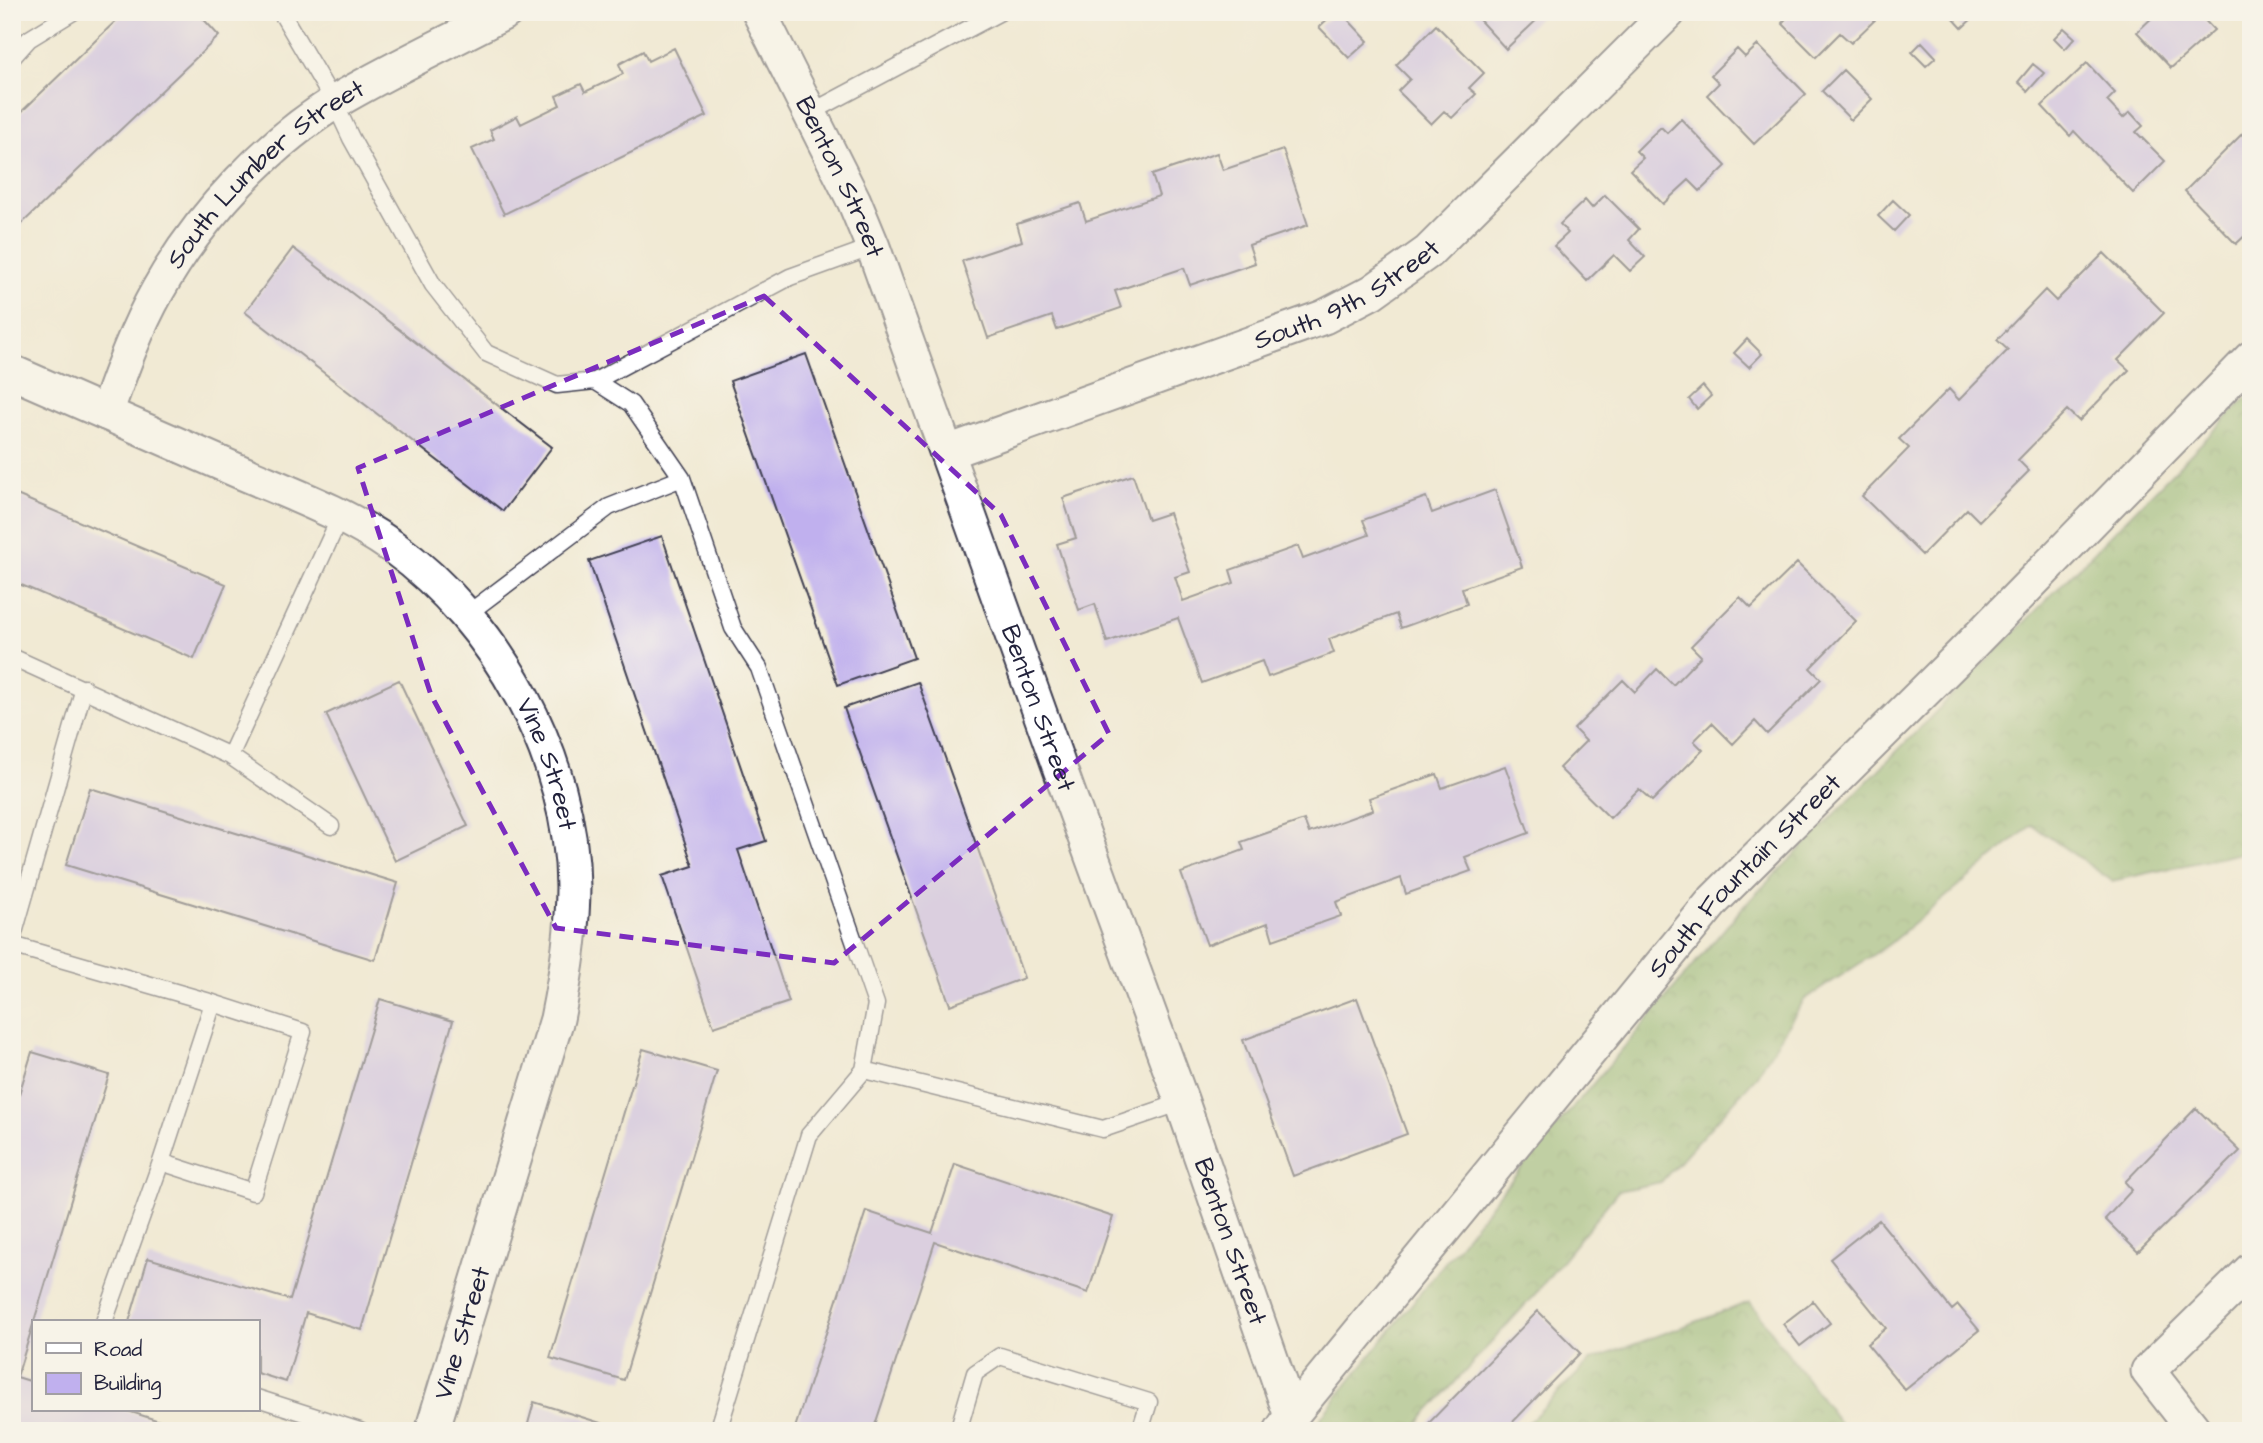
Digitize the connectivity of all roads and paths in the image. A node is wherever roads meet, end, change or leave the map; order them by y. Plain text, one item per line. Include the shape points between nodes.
1 (73, 12) edge
2 (281, 12) edge
3 (506, 12) edge
4 (759, 12) edge
5 (1000, 12) edge
6 (1669, 12) edge
7 (12, 58) edge
8 (335, 104) junction
9 (810, 113) junction
10 (873, 247) junction
11 (2251, 358) edge
12 (12, 372) edge
13 (595, 381) junction
14 (106, 413) junction
15 (948, 452) junction
16 (682, 478) junction
17 (341, 516) junction
18 (466, 615) junction
19 (12, 657) edge
20 (84, 688) junction
21 (230, 756) junction
22 (331, 826) dead end
23 (12, 942) edge
24 (214, 1003) junction
25 (864, 1070) junction
26 (1182, 1102) junction
27 (161, 1162) junction
28 (2251, 1270) edge
29 (105, 1320) edge
30 (259, 1399) edge
31 (1286, 1423) edge
32 (360, 1431) edge
33 (432, 1431) edge
34 (718, 1431) edge
35 (958, 1431) edge
36 (1140, 1431) edge
37 (2195, 1431) edge

1 - 7 lane via 29,39
2 - 8 lane
3 - 8 street, South Lumber Street
4 - 9 street, Benton Street
5 - 9 lane
6 - 15 street, South 9th Street via 1428,252 1372,292 1324,317
8 - 13 lane via 433,285 486,353 557,385
8 - 14 street, South Lumber Street via 253,168 201,225 132,341
9 - 10 street, Benton Street
10 - 13 lane via 790,277
10 - 15 street, Benton Street
11 - 31 street, South Fountain Street via 1714,900
12 - 14 street, Vine Street
13 - 16 lane via 631,404
14 - 17 street, Vine Street
15 - 26 street, Benton Street
16 - 18 lane via 609,507
16 - 25 lane via 733,628 759,668 876,1004
17 - 18 street, Vine Street via 393,548
17 - 21 lane
18 - 33 street, Vine Street via 515,683 541,738 560,796 573,885 570,960 557,1018
19 - 20 lane
20 - 21 lane
20 - 23 lane
21 - 22 lane
23 - 24 lane
24 - 27 lane
24 - 27 lane via 303,1032 253,1192
25 - 26 lane via 1103,1129
25 - 34 lane via 809,1135
26 - 31 street, Benton Street
27 - 29 lane
28 - 37 street via 2148,1371
30 - 32 lane
35 - 36 lane via 975,1373 1000,1356 1149,1402

